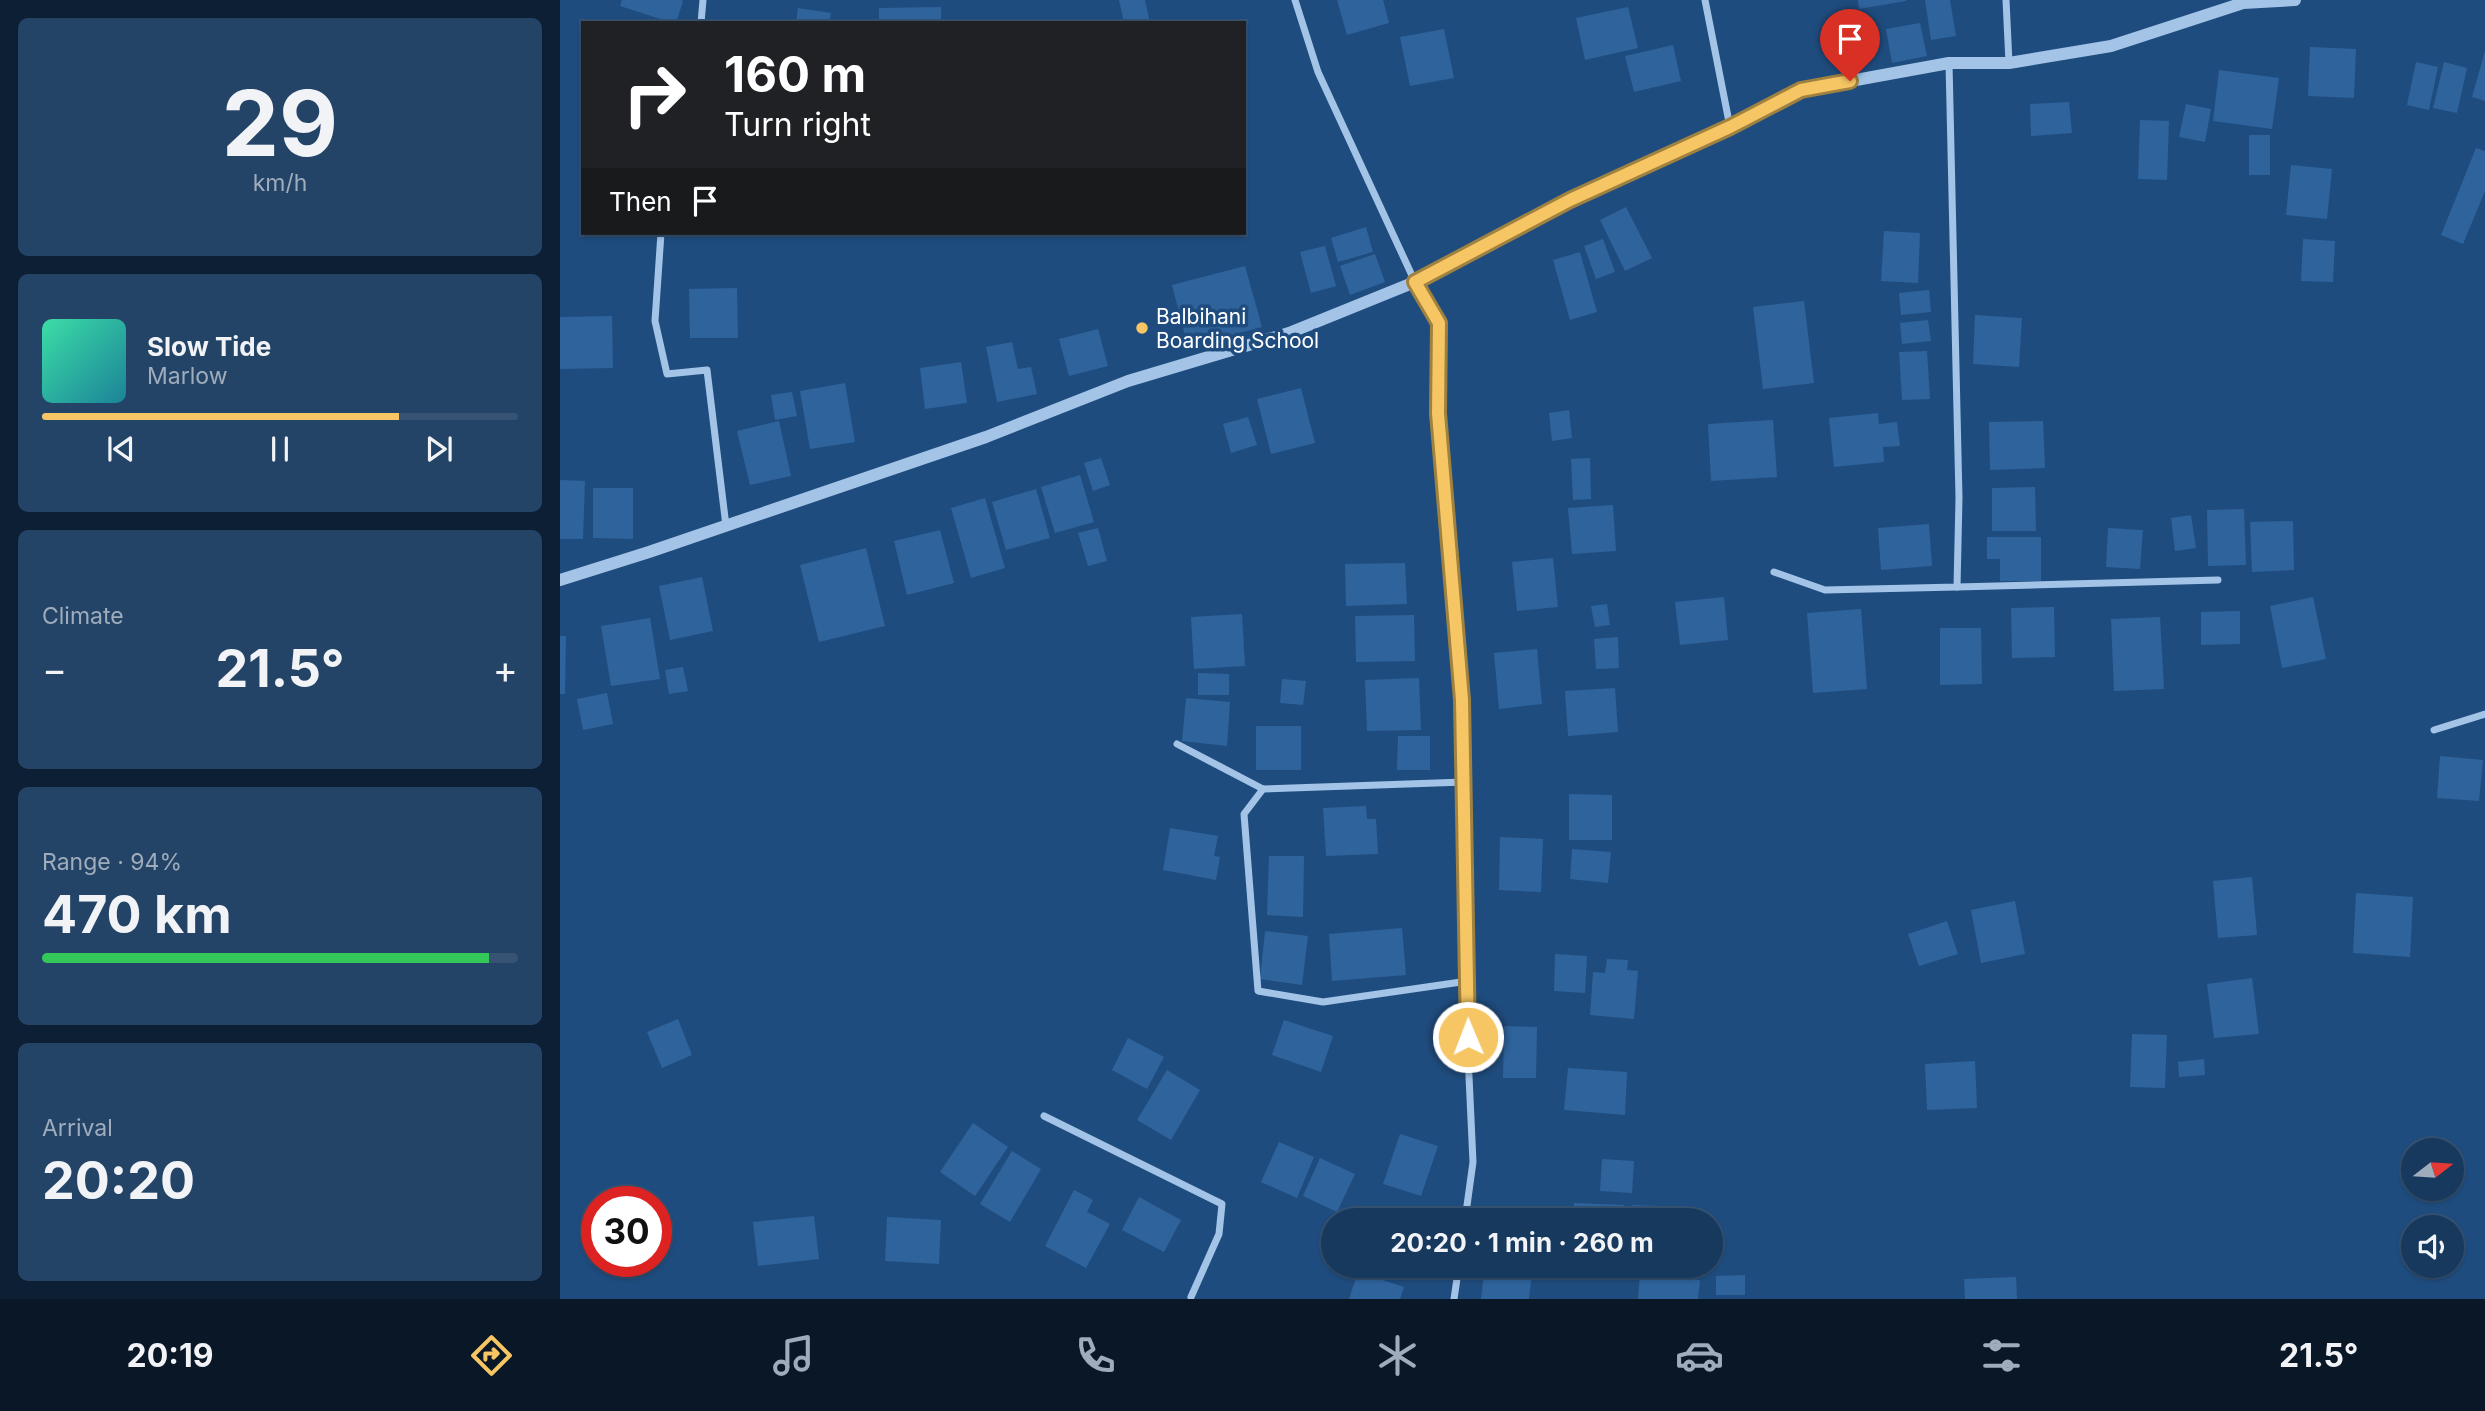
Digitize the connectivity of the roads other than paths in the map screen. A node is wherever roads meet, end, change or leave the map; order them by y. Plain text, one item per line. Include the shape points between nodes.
1 (703, 0) edge
2 (1296, 0) edge
3 (1705, 0) edge
4 (2006, 0) edge
5 (2293, 1) edge
6 (701, 21) edge
7 (1949, 63) junction
8 (2009, 63) junction
9 (1730, 127) junction
10 (661, 235) edge
11 (1415, 282) junction
12 (726, 526) junction
13 (1774, 572) dead end
14 (560, 580) edge
15 (2218, 580) dead end
16 (1957, 587) junction
17 (2485, 713) edge
18 (2434, 730) dead end
19 (1177, 744) dead end
20 (1465, 782) junction
21 (1264, 789) junction
22 (1468, 981) junction
23 (1044, 1116) dead end
24 (1467, 1208) edge
25 (1457, 1278) edge
26 (1191, 1298) edge
27 (1454, 1299) edge

1 - 6 street
2 - 11 street via 1318,72
3 - 9 street
4 - 8 street
5 - 8 street via 2243,3 2111,46
7 - 8 street
7 - 9 street via 1801,90
7 - 16 street
9 - 11 street via 1570,200
10 - 12 street via 655,321 667,374 707,370
11 - 12 street via 1289,334 1128,380 986,437
11 - 20 street via 1439,323 1438,413
12 - 14 street
13 - 16 street via 1825,590
15 - 16 street
17 - 18 street
19 - 21 street
20 - 21 street
20 - 22 street
21 - 22 street via 1244,814 1258,991 1323,1002
22 - 24 street via 1473,1162
23 - 26 street via 1222,1204 1219,1234
25 - 27 street

